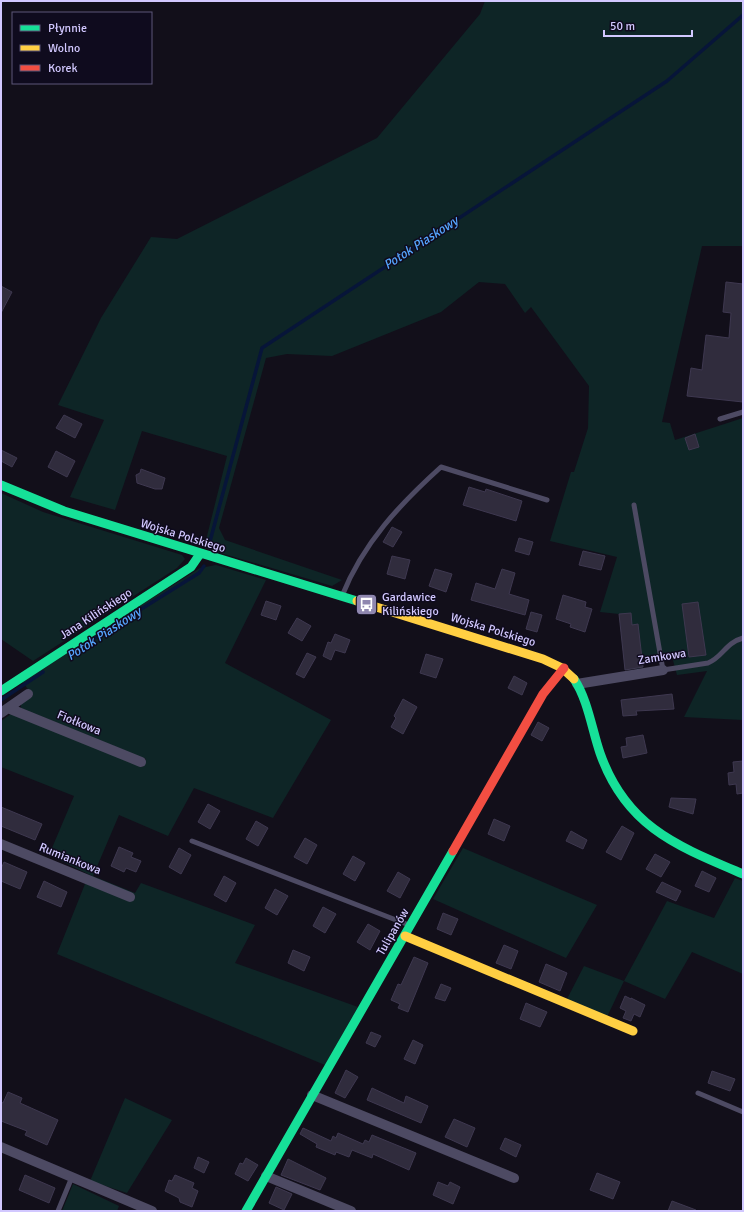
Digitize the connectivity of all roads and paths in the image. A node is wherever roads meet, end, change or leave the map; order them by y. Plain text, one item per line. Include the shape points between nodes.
1 (743, 412) edge
2 (720, 419) dead end
3 (1, 485) edge
4 (547, 500) dead end
5 (634, 505) dead end
6 (200, 554) junction
7 (341, 597) junction
8 (743, 638) edge
9 (564, 668) junction
10 (663, 670) junction
11 (577, 684) junction
12 (1, 691) edge
13 (28, 694) dead end
14 (4, 711) edge
15 (141, 762) dead end
16 (192, 840) dead end
17 (1, 844) edge
18 (743, 874) edge
19 (130, 897) dead end
20 (411, 925) junction
21 (405, 936) junction
22 (633, 1031) dead end
23 (698, 1093) dead end
24 (312, 1095) junction
25 (743, 1112) edge
26 (1, 1147) edge
27 (266, 1176) junction
28 (72, 1177) junction
29 (514, 1178) dead end
30 (58, 1211) edge
31 (152, 1211) edge
32 (246, 1211) edge
33 (351, 1211) edge

1 - 2 lane
3 - 6 street, Wojska Polskiego via 64,512
4 - 7 lane via 441,466 411,494 380,529 350,576
5 - 10 lane
6 - 7 street, Wojska Polskiego
6 - 12 street, Jana Kilińskiego via 190,567
7 - 9 street, Wojska Polskiego via 529,654
8 - 10 lane, Zamkowa via 733,641 708,663
9 - 11 street, Wojska Polskiego
9 - 20 street, Tulipanów via 543,694
10 - 11 street, Zamkowa
11 - 18 street, Wojska Polskiego via 605,766 632,810 648,827 666,840
13 - 14 street, Fiołkowa
14 - 15 street, Fiołkowa
16 - 20 lane
17 - 19 street, Rumiankowa
20 - 21 street, Tulipanów
21 - 22 street
21 - 24 street, Tulipanów
23 - 25 lane
24 - 27 street, Tulipanów
24 - 29 street
26 - 28 street
27 - 32 street, Tulipanów
27 - 33 street
28 - 30 lane
28 - 31 street

